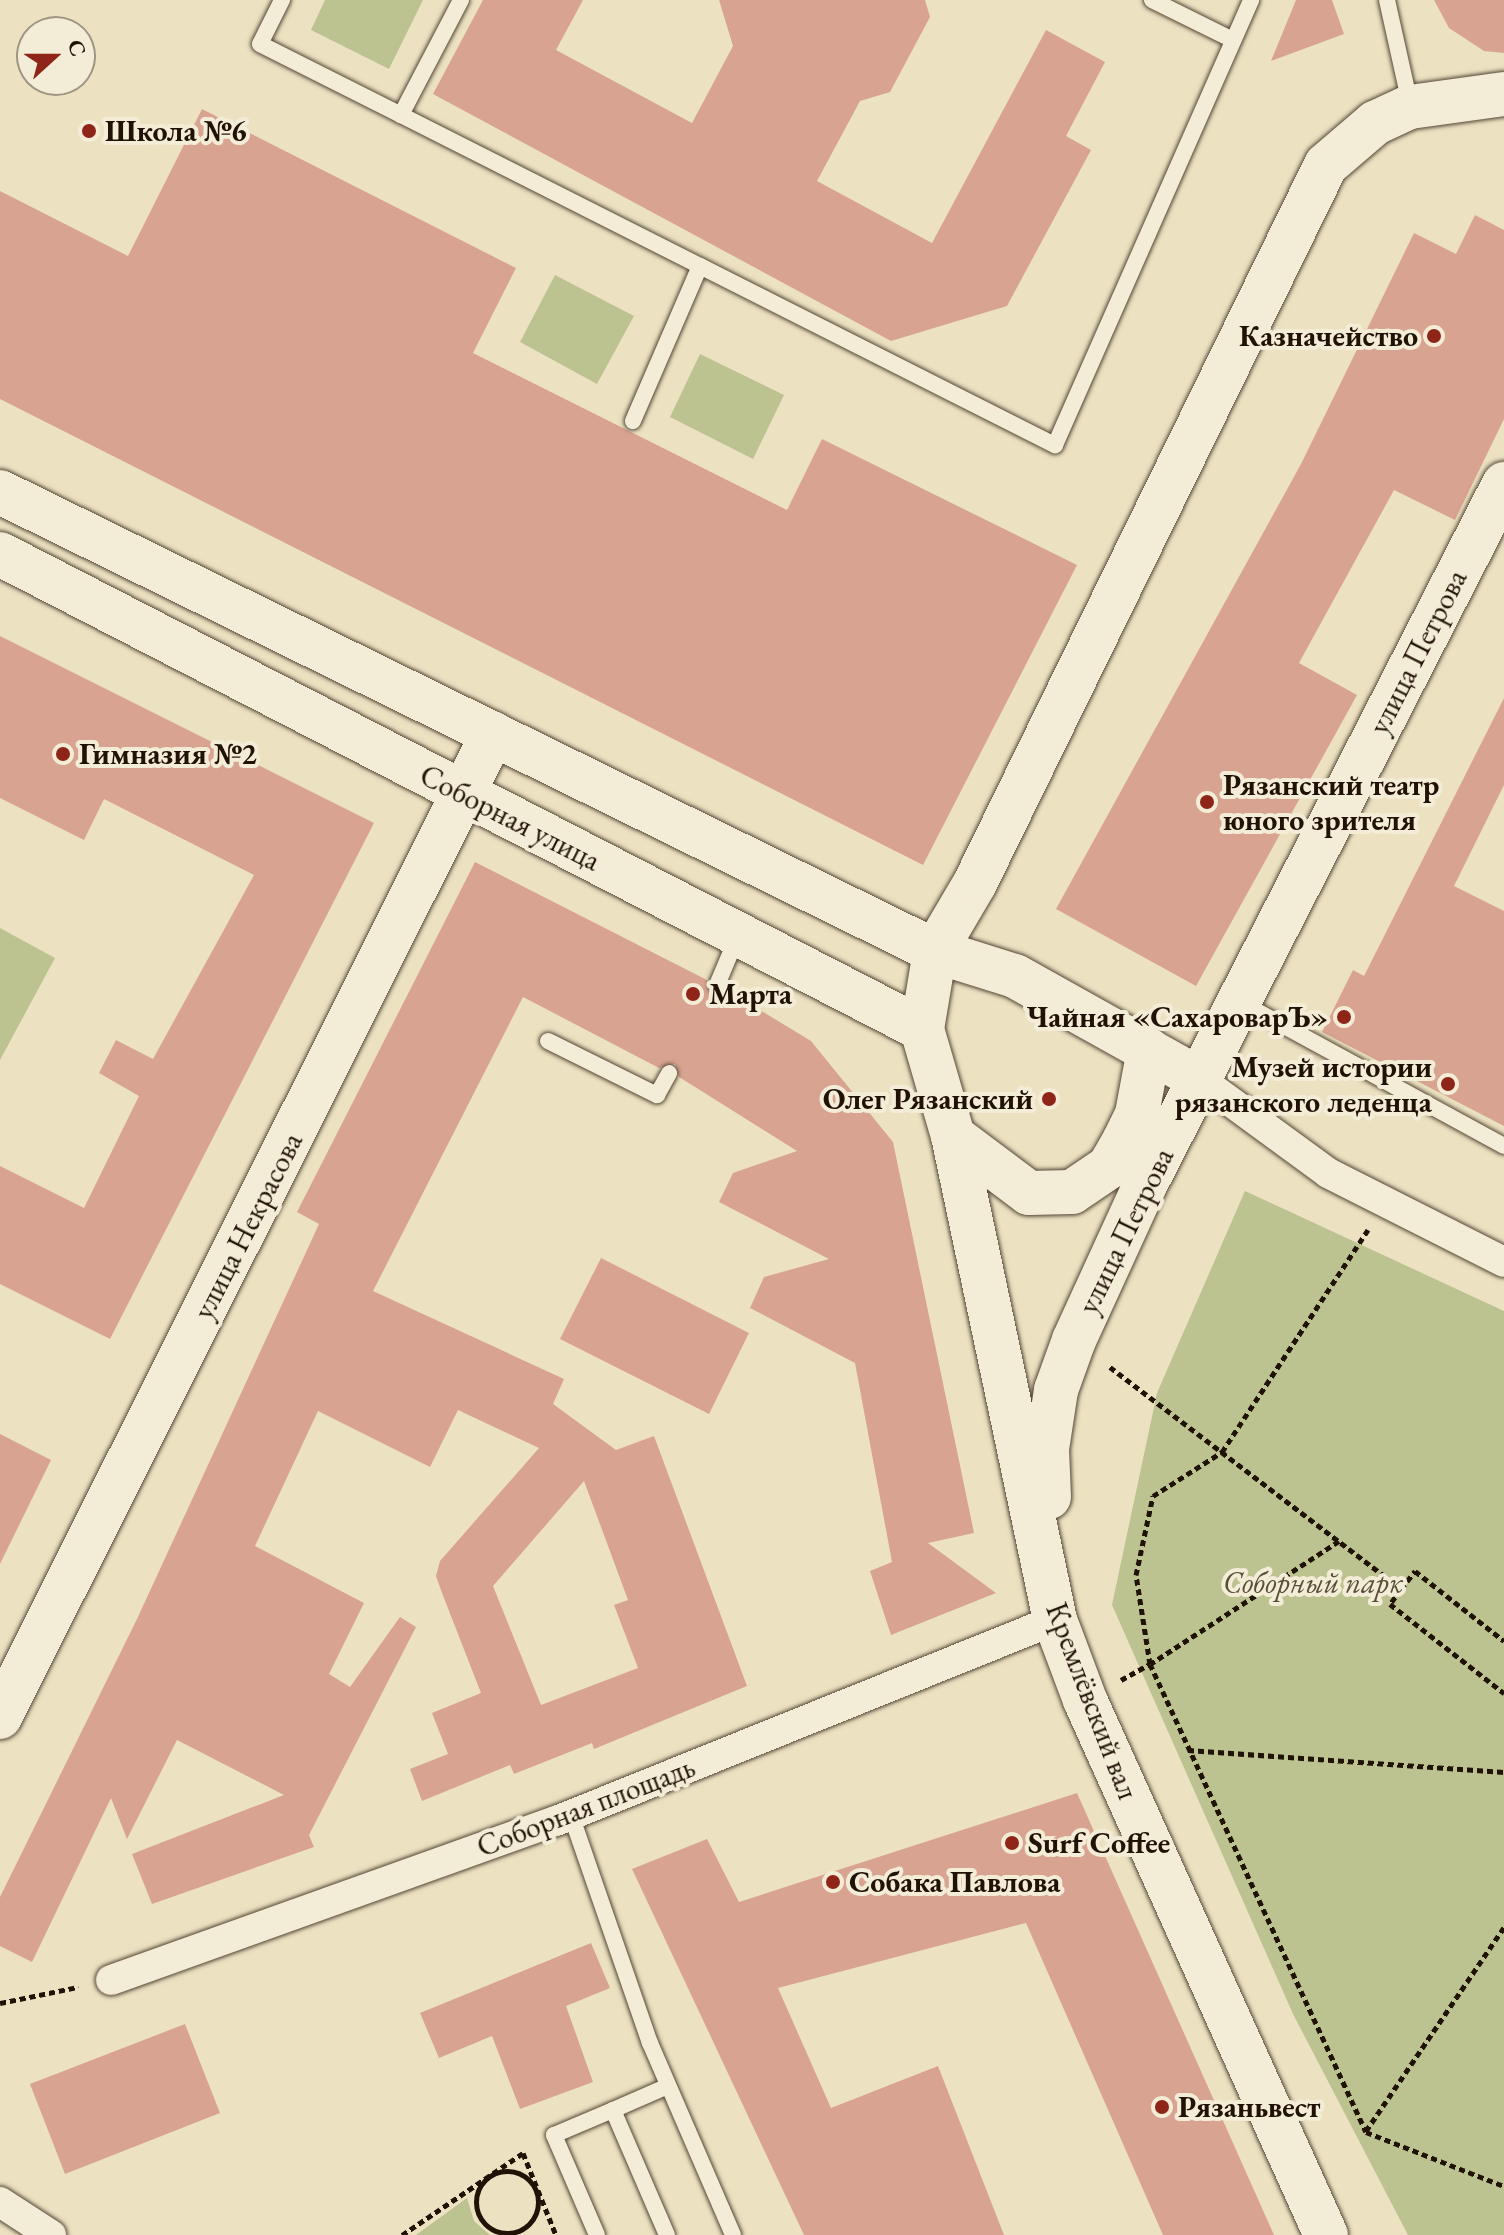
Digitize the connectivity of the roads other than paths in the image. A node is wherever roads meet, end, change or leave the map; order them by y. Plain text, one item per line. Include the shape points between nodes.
1 (282, 0) edge
2 (461, 0) edge
3 (1152, 0) edge
4 (1251, 0) edge
5 (1387, 0) edge
6 (1233, 40) junction
7 (1504, 94) edge
8 (1410, 107) junction
9 (401, 115) junction
10 (700, 266) junction
11 (633, 421) dead end
12 (1504, 484) edge
13 (0, 492) edge
14 (0, 554) edge
15 (493, 734) junction
16 (465, 795) junction
17 (739, 933) junction
18 (935, 951) junction
19 (717, 985) dead end
20 (1241, 1002) junction
21 (922, 1029) junction
22 (548, 1041) dead end
23 (1149, 1050) junction
24 (669, 1073) dead end
25 (1201, 1080) junction
26 (953, 1136) junction
27 (1504, 1146) edge
28 (1126, 1177) junction
29 (1504, 1262) edge
30 (1055, 1620) junction
31 (0, 1717) edge
32 (571, 1815) junction
33 (111, 1980) road end
34 (668, 2086) junction
35 (613, 2110) junction
36 (0, 2202) edge
37 (51, 2235) edge
38 (597, 2235) edge
39 (667, 2235) edge
40 (733, 2235) edge
41 (1326, 2235) edge

1 - 9 lane via 260,44
2 - 9 lane
3 - 6 lane
4 - 6 lane
5 - 8 lane
6 - 10 lane via 1055,445
7 - 8 main road
8 - 18 main road via 1342,146 1306,198 982,869
9 - 10 lane
10 - 11 lane
12 - 20 main road, улица Петрова
13 - 15 main road
14 - 16 main road, Соборная улица
15 - 16 main road, улица Некрасова
15 - 18 main road
16 - 17 main road, Соборная улица
16 - 31 main road, улица Некрасова
17 - 19 lane
17 - 21 main road, Соборная улица
18 - 21 main road
18 - 23 main road via 1015,976
20 - 25 main road, улица Петрова
20 - 27 lane
21 - 26 main road
22 - 24 lane via 657,1095
23 - 25 main road
23 - 28 main road
25 - 28 main road, улица Петрова
25 - 29 street via 1328,1173
26 - 28 main road via 1029,1193 1072,1192
26 - 30 main road, Кремлёвский вал
28 - 30 main road, улица Петрова via 1056,1390 1047,1449
30 - 32 street, Соборная площадь
30 - 41 main road, Кремлёвский вал via 1085,1700
32 - 33 street, Соборная площадь
32 - 34 lane
34 - 35 lane
34 - 40 lane
35 - 38 lane via 554,2135
35 - 39 lane
36 - 37 street

